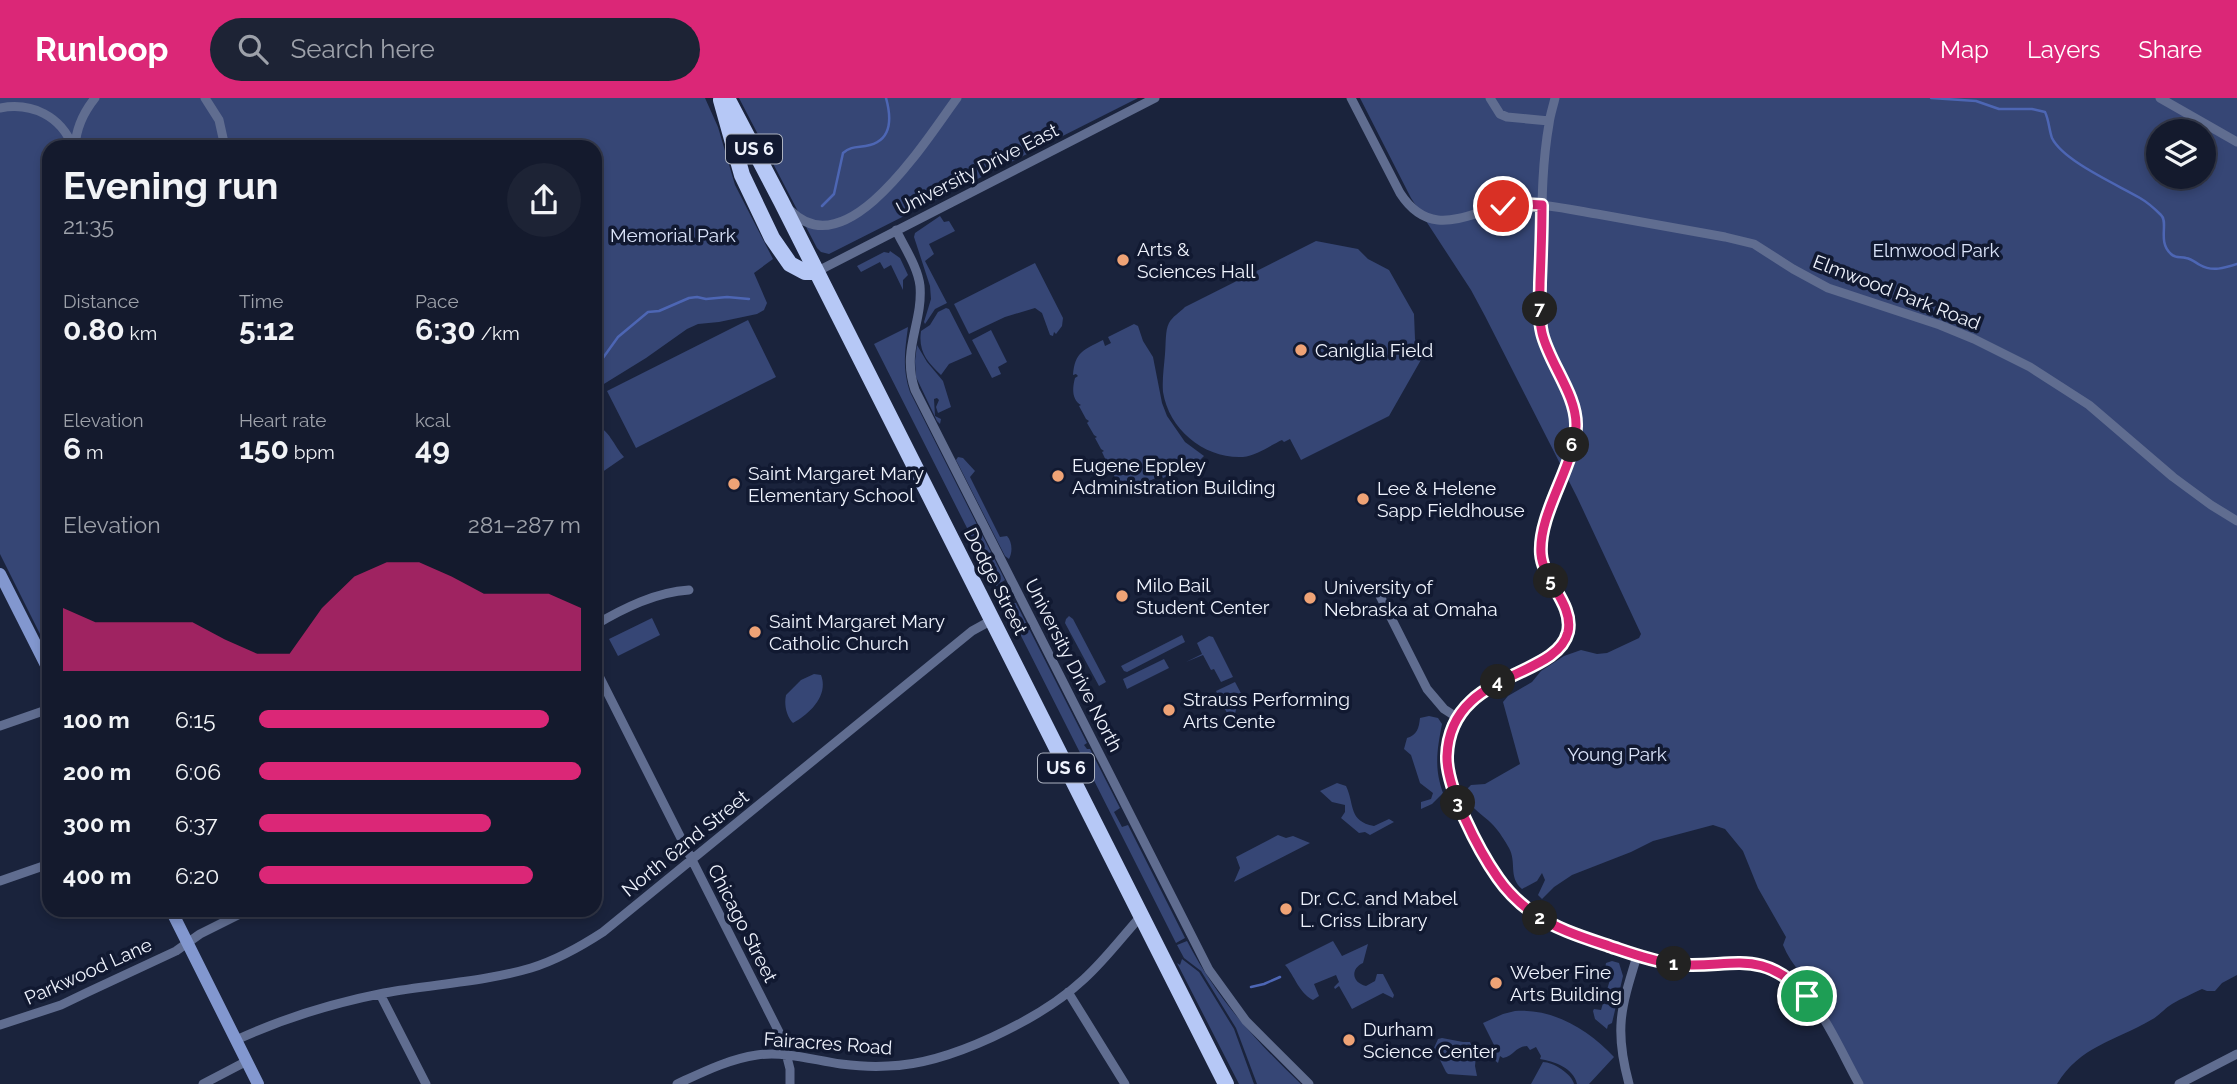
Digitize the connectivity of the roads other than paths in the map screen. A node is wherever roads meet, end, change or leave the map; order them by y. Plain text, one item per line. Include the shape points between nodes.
1 (95, 98) edge
2 (205, 98) edge
3 (720, 98) edge
4 (727, 98) edge
5 (957, 98) edge
6 (1155, 98) edge
7 (1351, 98) edge
8 (1490, 98) edge
9 (1555, 98) edge
10 (2160, 98) edge
11 (0, 108) edge
12 (1549, 121) junction
13 (70, 140) edge
14 (75, 140) edge
15 (223, 140) edge
16 (2237, 142) edge
17 (781, 201) junction
18 (1542, 205) junction
19 (896, 230) junction
20 (816, 272) junction
21 (2237, 520) edge
22 (0, 574) edge
23 (1375, 586) dead end
24 (4, 590) edge
25 (690, 590) dead end
26 (992, 620) junction
27 (602, 622) edge
28 (42, 658) edge
29 (602, 682) edge
30 (42, 711) edge
31 (1458, 718) junction
32 (0, 726) edge
33 (692, 860) junction
34 (42, 866) edge
35 (0, 881) edge
36 (1141, 916) junction
37 (174, 917) edge
38 (235, 917) edge
39 (187, 943) junction
40 (1637, 956) junction
41 (1068, 992) junction
42 (380, 994) junction
43 (0, 1025) edge
44 (236, 1040) junction
45 (2237, 1054) edge
46 (787, 1055) junction
47 (247, 1061) junction
48 (203, 1084) edge
49 (258, 1084) edge
50 (426, 1084) edge
51 (677, 1084) edge
52 (790, 1084) edge
53 (1125, 1084) edge
54 (1226, 1084) edge
55 (1309, 1084) edge
56 (1629, 1084) edge
57 (1859, 1084) edge
58 (2179, 1084) edge

1 - 14 street via 81,118
2 - 15 street via 219,120
3 - 20 highway via 742,175 772,238 790,264
4 - 17 highway, Dodge Street / US 6
5 - 17 street via 902,172 849,218 819,225 794,215
6 - 19 street, University Drive East
7 - 18 street via 1400,193 1421,215 1453,220 1510,204
8 - 12 street via 1507,117
9 - 12 street
10 - 16 street
11 - 13 street via 22,106 44,113
12 - 18 street
17 - 20 highway, Dodge Street / US 6
18 - 21 street, Elmwood Park Road via 1754,244 1828,288 1974,339 2069,391 2173,477
18 - 31 street via 1541,326 1573,406 1576,426 1542,535 1541,557 1567,615 1568,631 1555,652 1483,691
19 - 20 street, University Drive East
19 - 55 street, University Drive North via 920,288 909,355 915,390 1209,970 1246,1021
20 - 26 highway, Dodge Street / US 6
22 - 24 main road
23 - 31 street via 1427,689
24 - 28 main road
25 - 27 street via 653,597
26 - 33 street, North 62nd Street via 972,631
26 - 36 highway, Dodge Street / US 6
29 - 33 street, Chicago Street
30 - 32 street
31 - 40 street via 1447,748 1448,778 1498,878 1521,904 1547,922
33 - 42 street, North 62nd Street via 603,932 556,959 509,974
33 - 46 street, Chicago Street
34 - 35 street
36 - 41 street, Fairacres Road via 1099,965
36 - 54 highway, Dodge Street / US 6
37 - 39 main road
38 - 39 street, Parkwood Lane
39 - 43 street, Parkwood Lane via 61,1005
39 - 44 main road
40 - 56 street via 1620,1018
40 - 57 street via 1685,965 1750,962 1784,975 1812,1001
41 - 46 street, Fairacres Road via 1002,1033 921,1062 862,1066
41 - 53 street
42 - 44 street, North 62nd Street via 301,1014
42 - 50 street
44 - 47 main road
45 - 58 street
46 - 51 street, Fairacres Road via 744,1057
46 - 52 street, Chicago Street
47 - 48 street
47 - 49 main road

